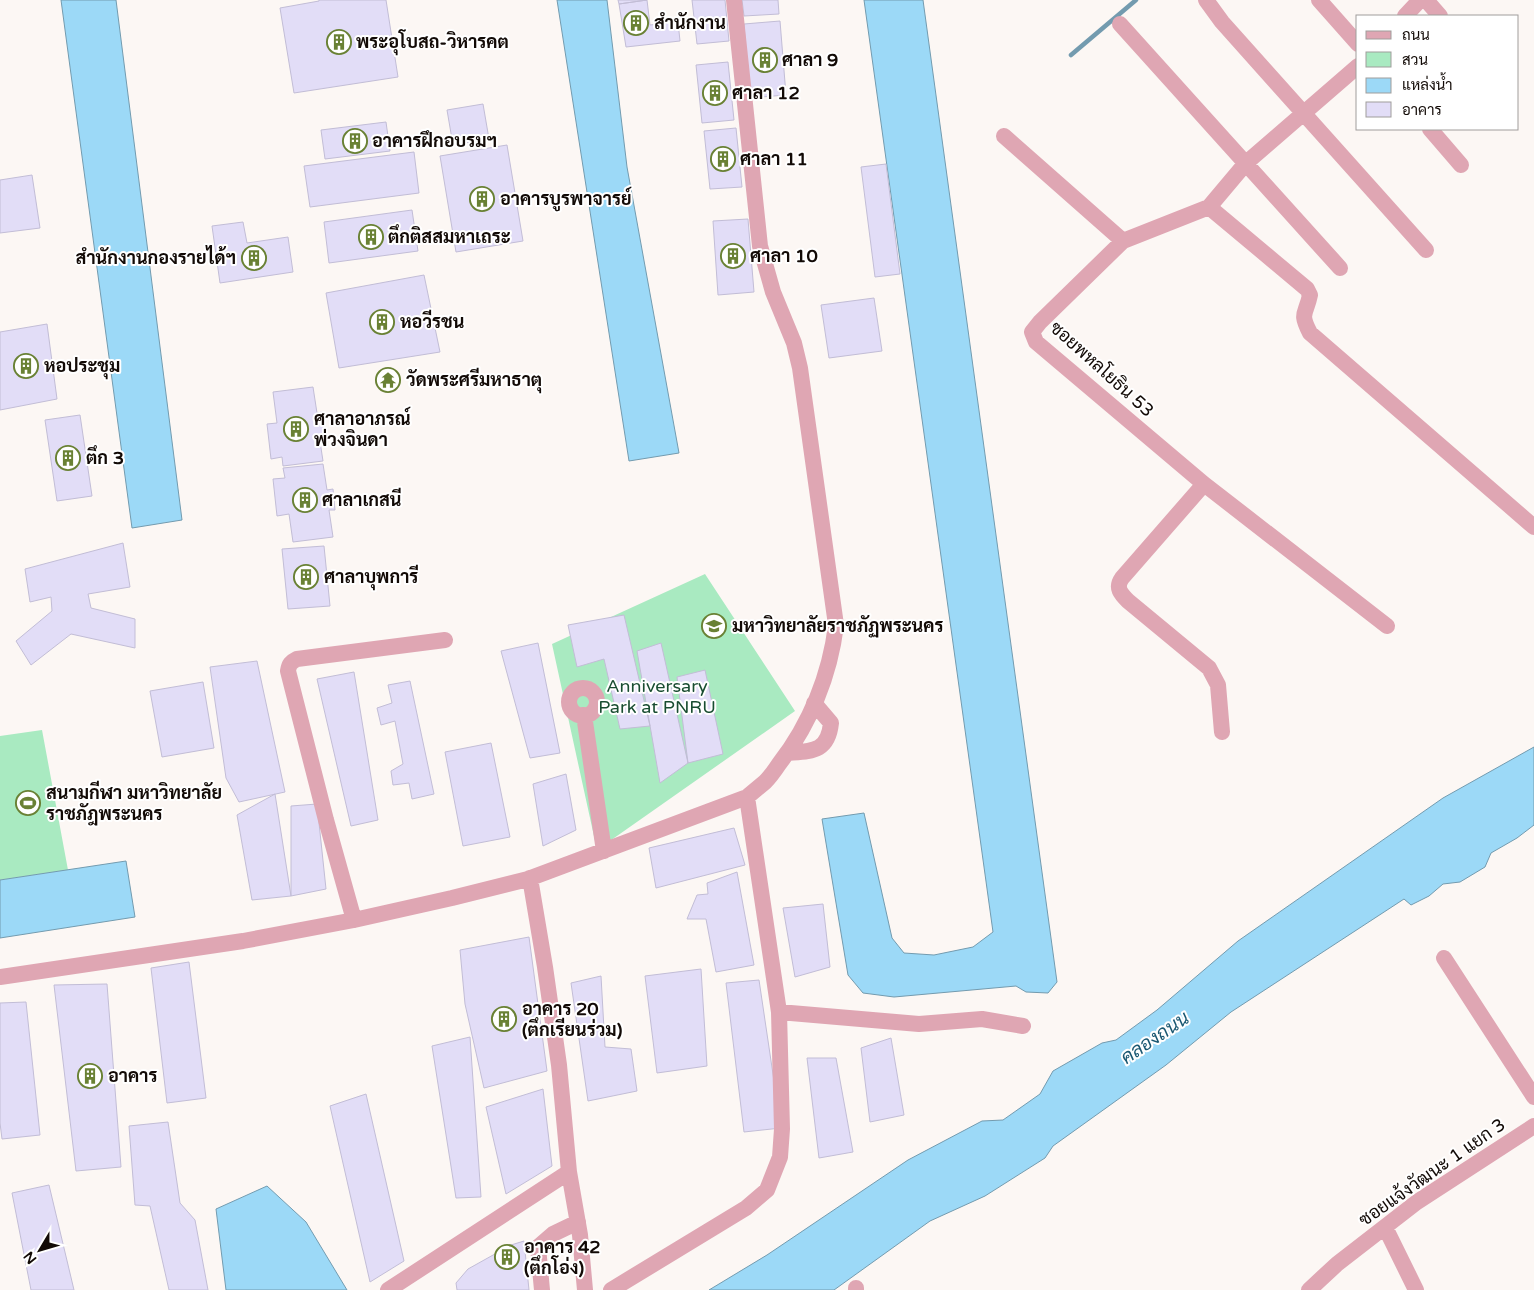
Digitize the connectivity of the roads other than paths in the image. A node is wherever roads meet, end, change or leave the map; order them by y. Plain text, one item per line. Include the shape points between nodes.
1 (734, 0) edge
2 (1206, 0) edge
3 (1319, 0) edge
4 (1420, 0) edge
5 (1426, 0) edge
6 (1406, 15) edge
7 (1439, 15) edge
8 (1120, 24) dead end
9 (1356, 42) edge
10 (1356, 68) edge
11 (1304, 114) junction
12 (1431, 130) edge
13 (1004, 136) dead end
14 (1246, 163) junction
15 (1461, 165) dead end
16 (1209, 207) junction
17 (1122, 241) junction
18 (1426, 250) dead end
19 (1340, 268) dead end
20 (1204, 484) junction
21 (1534, 527) edge
22 (1387, 626) dead end
23 (446, 640) dead end
24 (814, 703) junction
25 (584, 716) dead end
26 (1222, 732) dead end
27 (788, 753) junction
28 (746, 796) junction
29 (604, 851) junction
30 (530, 878) junction
31 (354, 920) junction
32 (1444, 958) dead end
33 (0, 977) edge
34 (779, 1012) junction
35 (1024, 1026) dead end
36 (1534, 1098) edge
37 (1534, 1126) edge
38 (569, 1172) junction
39 (578, 1222) junction
40 (1385, 1227) junction
41 (388, 1290) edge
42 (542, 1290) edge
43 (584, 1290) edge
44 (611, 1290) edge
45 (1309, 1290) edge
46 (1416, 1290) edge

1 - 24 street via 760,246 800,368 835,616 833,648
2 - 11 street
3 - 9 street
4 - 6 street
5 - 7 street
8 - 14 street
10 - 11 street, ซอยพหลโยธิน 53
11 - 14 street, ซอยพหลโยธิน 53
11 - 18 street
12 - 15 street
13 - 17 street
14 - 16 street, ซอยพหลโยธิน 53
14 - 19 street
16 - 17 street, ซอยพหลโยธิน 53
16 - 21 street via 1307,289 1310,295 1304,323 1310,333
17 - 20 street, ซอยพหลโยธิน 53 via 1032,332 1036,342
20 - 22 street, ซอยพหลโยธิน 53
20 - 26 street via 1118,583 1119,591 1128,601 1209,668 1218,686
23 - 31 street via 297,660 288,666
24 - 27 street
24 - 27 street via 831,723 827,741 814,750
25 - 29 street
27 - 28 street via 766,782
28 - 29 street
28 - 34 street
29 - 30 street
30 - 31 street
30 - 38 street via 559,1065
31 - 33 street via 199,948
32 - 36 street
34 - 35 street via 919,1024 982,1019
34 - 44 street via 782,1129 780,1158 767,1190 746,1208
37 - 40 street, ซอยแจ้งวัฒนะ 1 แยก 3 via 1417,1202
38 - 39 street
38 - 41 street
39 - 42 street via 553,1234 538,1247
39 - 43 street
40 - 45 street, ซอยแจ้งวัฒนะ 1 แยก 3
40 - 46 street

